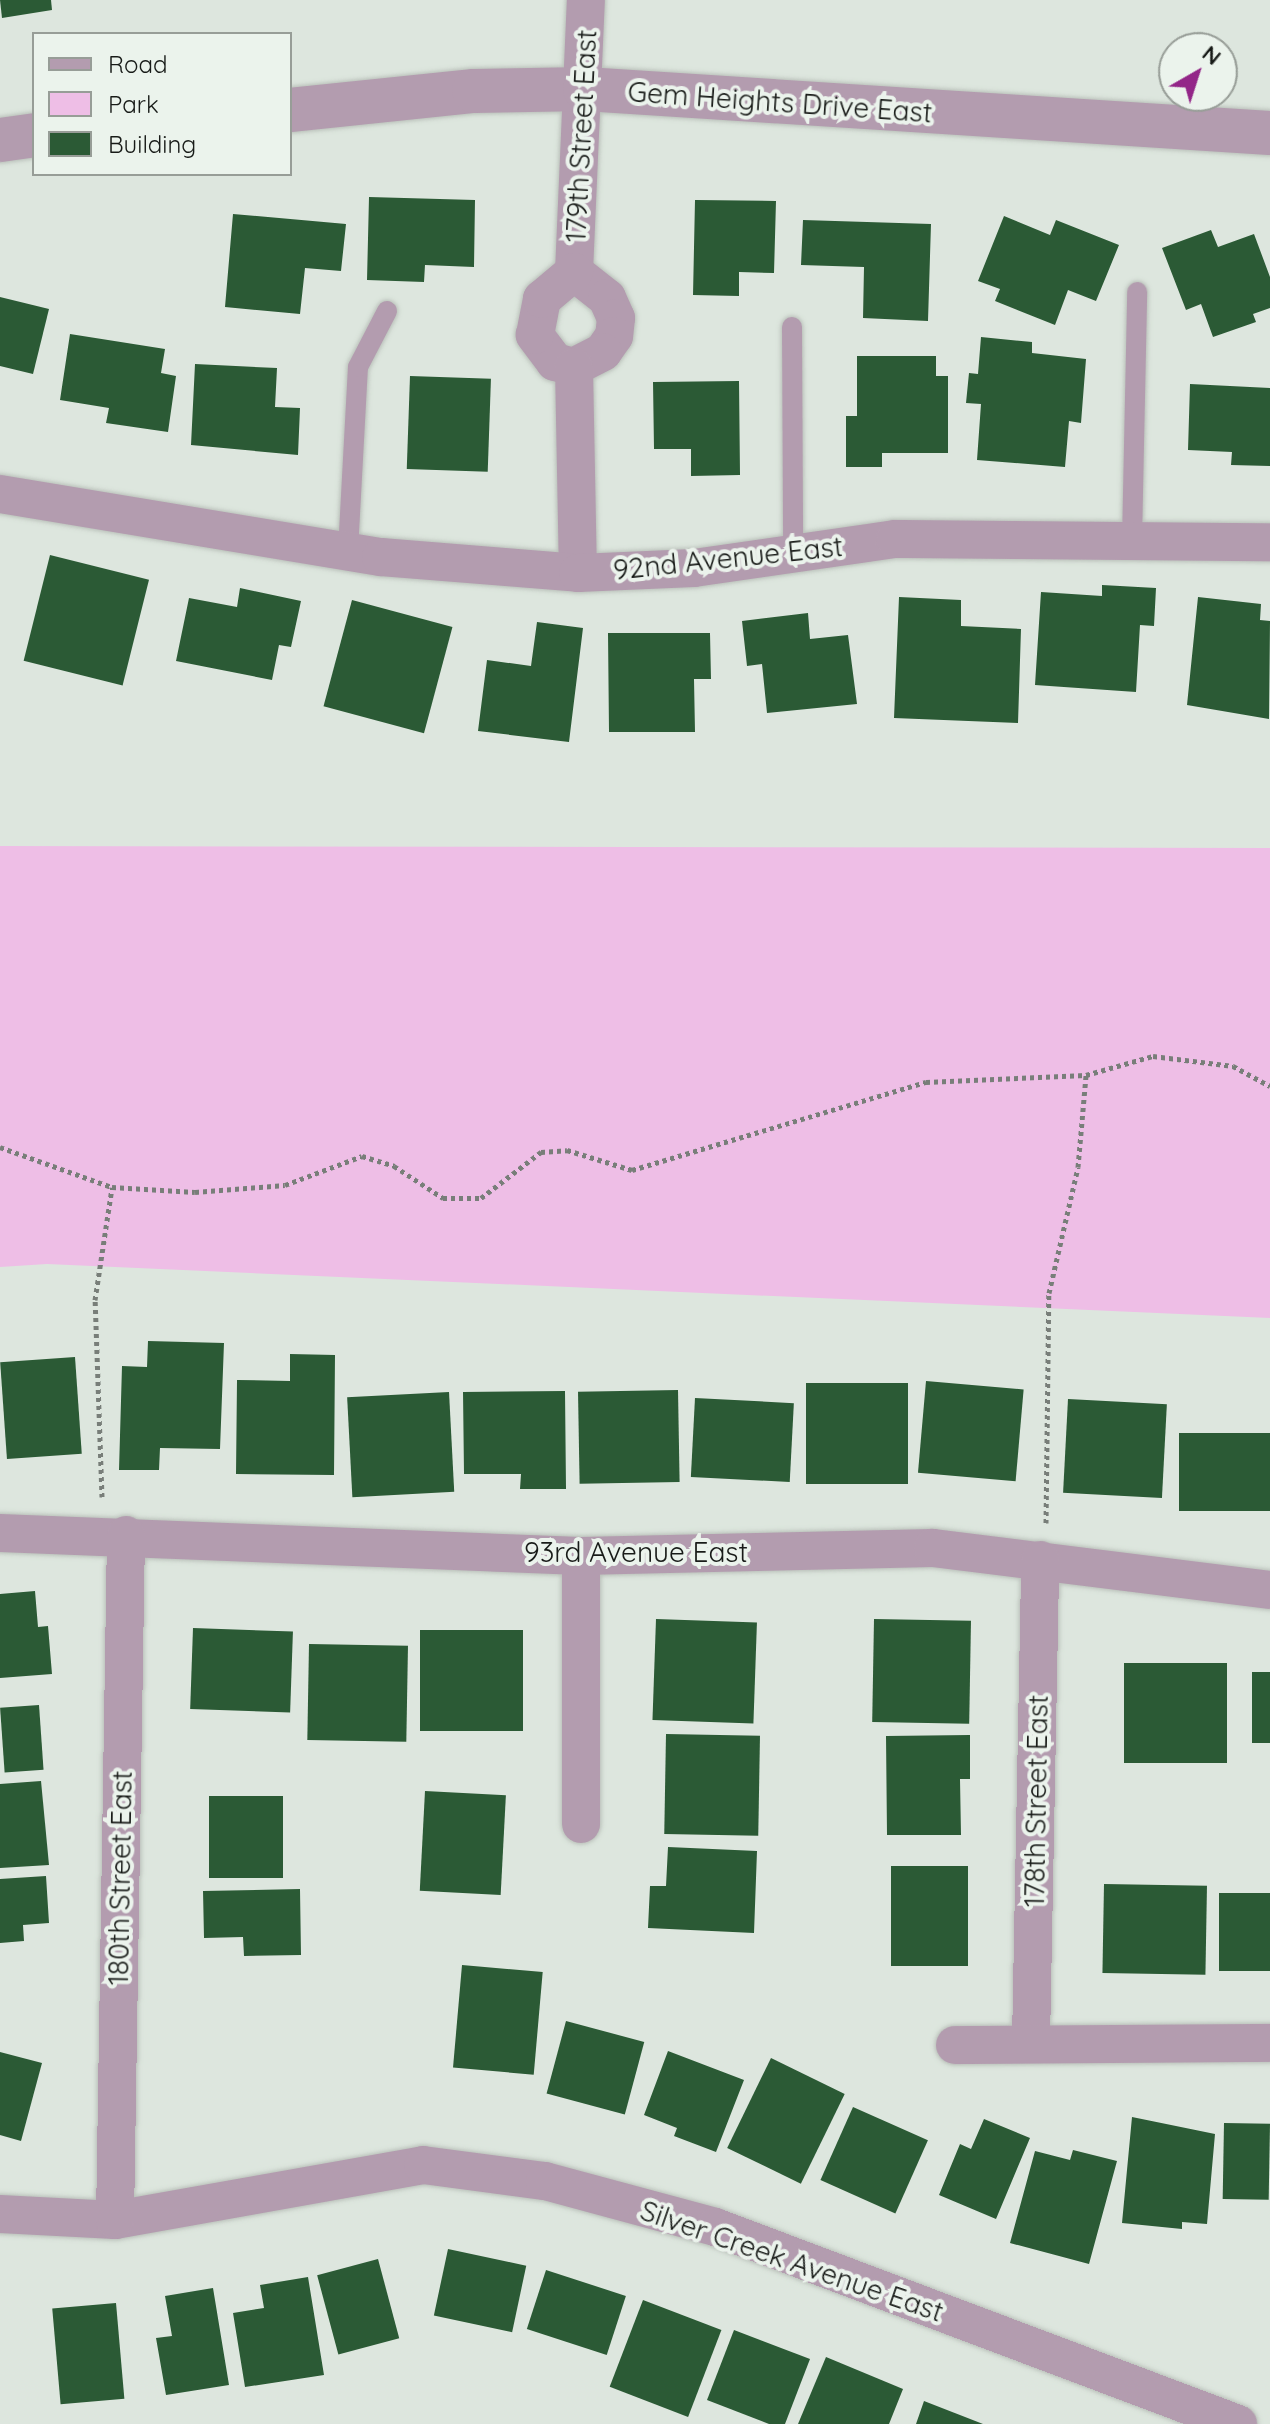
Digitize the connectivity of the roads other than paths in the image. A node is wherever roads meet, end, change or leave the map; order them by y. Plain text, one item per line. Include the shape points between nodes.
1 (586, 0) edge
2 (585, 89) junction
3 (292, 110) edge
4 (1270, 133) edge
5 (32, 135) edge
6 (0, 140) edge
7 (574, 272) junction
8 (1137, 292) dead end
9 (387, 311) dead end
10 (792, 327) dead end
11 (574, 367) junction
12 (0, 494) edge
13 (1132, 541) junction
14 (1270, 542) edge
15 (348, 551) junction
16 (793, 554) junction
17 (578, 573) junction
18 (0, 1533) edge
19 (114, 1535) junction
20 (581, 1556) junction
21 (1040, 1560) junction
22 (1270, 1590) edge
23 (581, 1824) dead end
24 (1031, 2042) junction
25 (1270, 2043) edge
26 (955, 2045) dead end
27 (0, 2214) edge
28 (115, 2220) junction
29 (1238, 2424) edge

1 - 2 street, 179th Street East
2 - 3 street, Gem Heights Drive East via 474,91
2 - 4 street, Gem Heights Drive East
2 - 7 street, 179th Street East
5 - 6 street
7 - 11 street, 179th Street East via 542,299 535,335 555,362
7 - 11 street, 179th Street East via 607,298 616,318 614,336 603,352
8 - 13 lane
9 - 15 lane via 358,367
10 - 16 lane
11 - 17 street
12 - 15 street, 92nd Avenue East
13 - 14 street, 92nd Avenue East
13 - 16 street, 92nd Avenue East via 895,539
15 - 17 street, 92nd Avenue East via 465,567
16 - 17 street, 92nd Avenue East via 694,568
18 - 19 street, 93rd Avenue East
19 - 20 street, 93rd Avenue East
19 - 28 street, 180th Street East
20 - 21 street, 93rd Avenue East via 933,1548
20 - 23 street
21 - 22 street, 93rd Avenue East
21 - 24 street, 178th Street East
24 - 25 street
24 - 26 street
27 - 28 street, Silver Creek Avenue East
28 - 29 street, Silver Creek Avenue East via 423,2165 545,2181 715,2227

